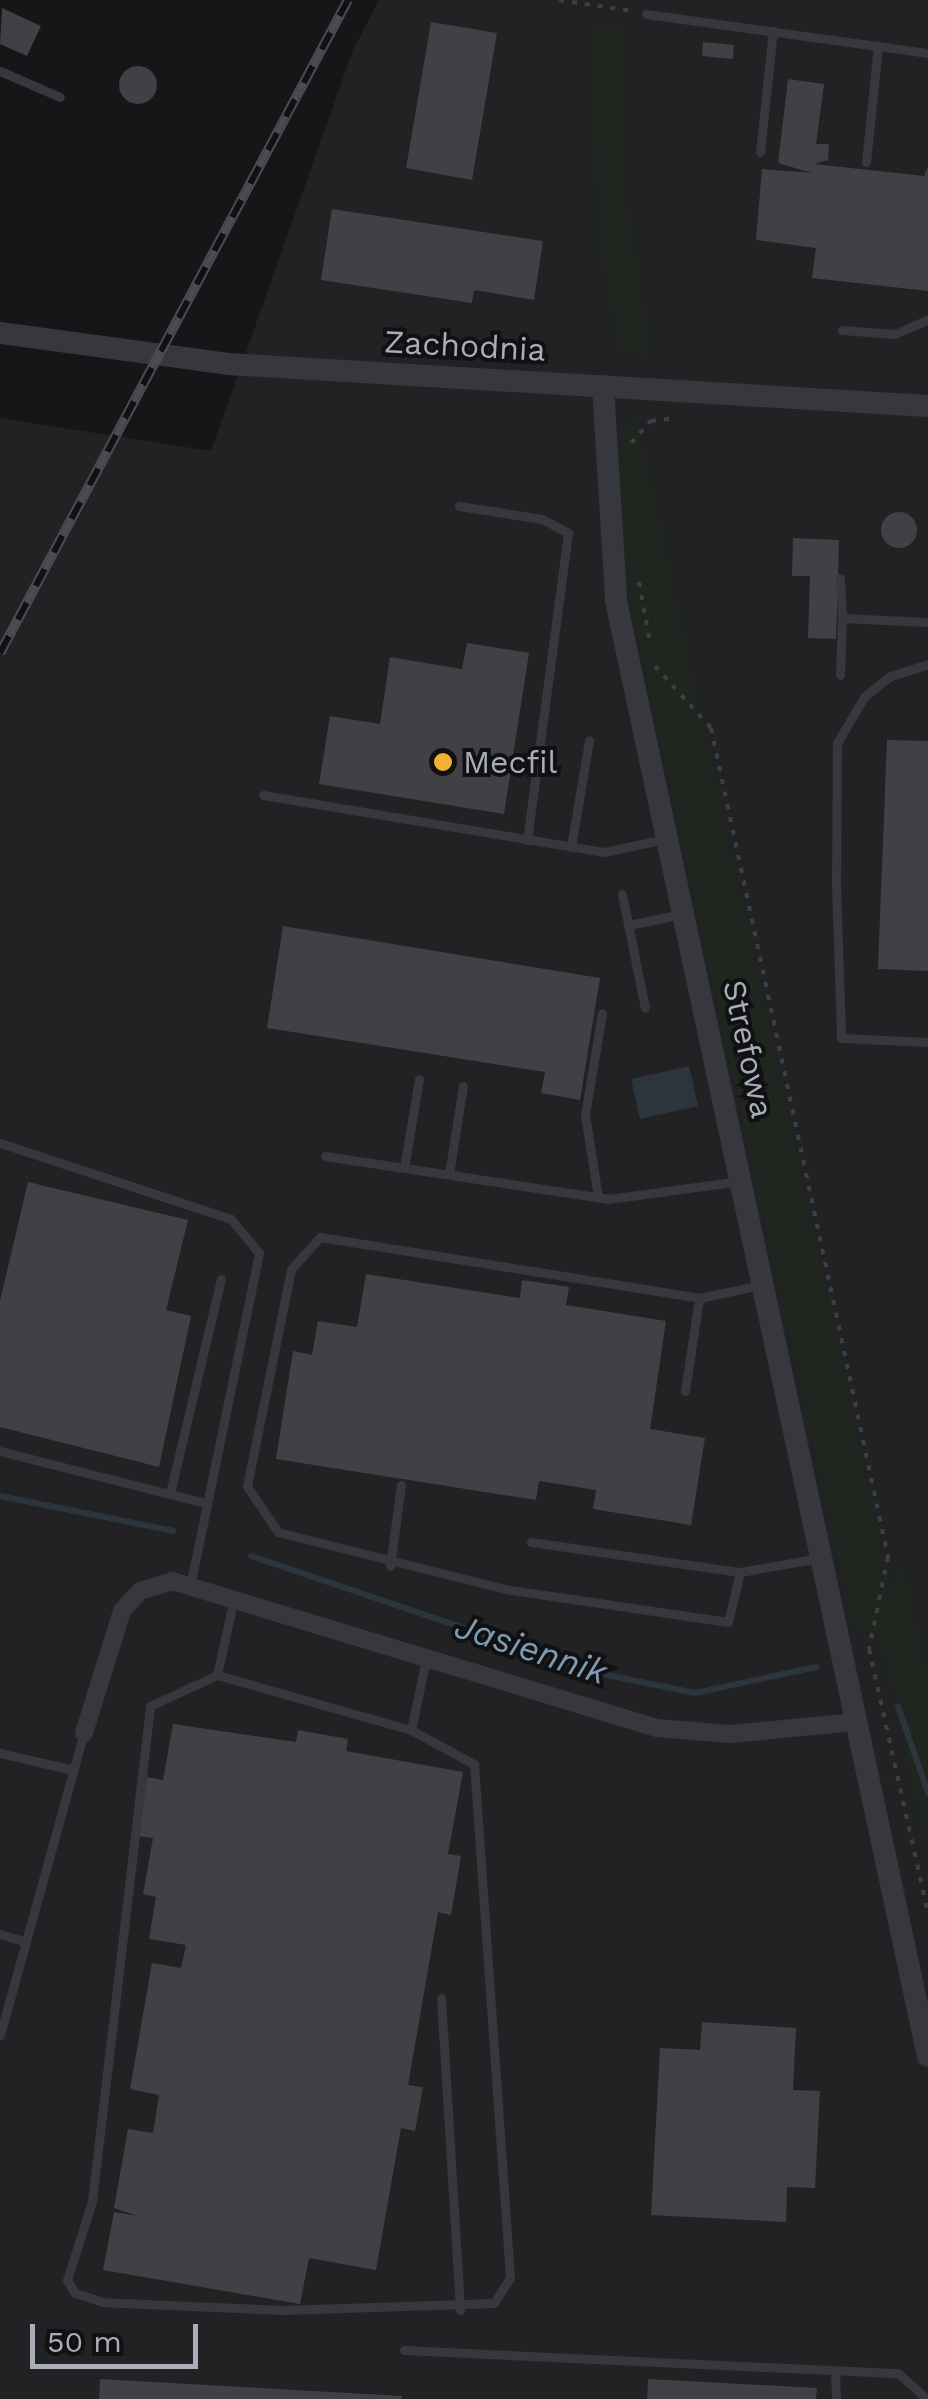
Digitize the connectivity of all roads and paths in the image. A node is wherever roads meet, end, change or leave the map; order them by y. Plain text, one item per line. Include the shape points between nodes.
1 (559, 0) edge
2 (646, 14) joint
3 (773, 31) junction
4 (878, 46) junction
5 (928, 53) edge
6 (0, 71) edge
7 (60, 97) dead end
8 (760, 152) dead end
9 (866, 162) dead end
10 (928, 319) edge
11 (842, 330) dead end
12 (0, 333) edge
13 (603, 386) junction
14 (928, 406) edge
15 (676, 418) dead end
16 (630, 463) dead end
17 (460, 506) dead end
18 (636, 566) dead end
19 (840, 578) dead end
20 (842, 618) junction
21 (928, 622) edge
22 (928, 664) edge
23 (840, 675) dead end
24 (589, 741) dead end
25 (263, 795) dead end
26 (668, 838) junction
27 (526, 840) junction
28 (571, 847) junction
29 (622, 894) dead end
30 (686, 913) junction
31 (628, 925) junction
32 (645, 1008) dead end
33 (602, 1013) dead end
34 (928, 1042) edge
35 (419, 1079) dead end
36 (463, 1086) dead end
37 (0, 1143) edge
38 (325, 1156) dead end
39 (404, 1168) junction
40 (448, 1174) junction
41 (744, 1180) junction
42 (598, 1197) junction
43 (221, 1278) dead end
44 (765, 1284) junction
45 (698, 1298) junction
46 (685, 1391) dead end
47 (0, 1451) edge
48 (401, 1485) dead end
49 (170, 1493) junction
50 (204, 1503) junction
51 (532, 1542) dead end
52 (821, 1558) junction
53 (390, 1566) junction
54 (740, 1572) junction
55 (191, 1582) junction
56 (235, 1595) junction
57 (426, 1660) junction
58 (216, 1676) junction
59 (855, 1722) junction
60 (410, 1730) junction
61 (84, 1733) joint
62 (0, 1753) edge
63 (73, 1770) junction
64 (928, 1912) edge
65 (0, 1934) edge
66 (26, 1942) junction
67 (440, 1998) dead end
68 (0, 2035) edge
69 (928, 2056) edge
70 (460, 2310) junction
71 (404, 2350) dead end
72 (834, 2370) junction
73 (836, 2399) edge
74 (928, 2399) edge

1 - 2 path
2 - 3 lane
3 - 4 lane
3 - 8 lane
4 - 5 lane
4 - 9 lane
6 - 7 lane
10 - 11 lane via 895,334
12 - 13 street, Zachodnia via 228,364
13 - 14 street, Zachodnia
13 - 26 street, Strefowa via 614,584
15 - 16 path via 641,427
17 - 27 lane via 542,519 568,533
18 - 64 path via 654,665 710,728 715,747 888,1557 869,1649
19 - 20 lane
20 - 21 lane
20 - 23 lane
22 - 34 lane via 890,676 864,697 837,742 836,764 841,1038
24 - 28 lane
25 - 27 lane
26 - 28 lane via 604,852
26 - 30 street, Strefowa
27 - 28 lane
29 - 31 lane
30 - 31 lane
30 - 41 street, Strefowa
31 - 32 lane
33 - 42 lane via 585,1115
35 - 39 lane
36 - 40 lane
37 - 50 lane via 246,1226 261,1274
38 - 39 lane
39 - 40 lane
40 - 42 lane
41 - 42 lane via 648,1200
41 - 44 street, Strefowa
43 - 49 lane
44 - 45 lane
44 - 52 street, Strefowa
45 - 46 lane
45 - 53 lane via 351,1238 304,1246 291,1269 247,1486 278,1532
47 - 49 lane
48 - 53 lane
49 - 50 lane
50 - 55 lane
51 - 54 lane
52 - 54 lane
52 - 59 street, Strefowa
53 - 54 lane via 728,1622
55 - 56 street
55 - 61 street via 156,1583 122,1611
56 - 57 street
56 - 58 lane
57 - 59 street via 656,1728 731,1734
57 - 60 lane
58 - 60 lane
58 - 70 lane via 150,1706 92,2200 67,2280 75,2293 103,2302
59 - 69 street, Strefowa
60 - 70 lane via 474,1764 480,1809 510,2278 494,2303
61 - 63 lane
62 - 63 lane
63 - 66 lane
65 - 66 lane
66 - 68 lane
67 - 70 lane
71 - 72 lane
72 - 73 lane
72 - 74 lane via 898,2373

